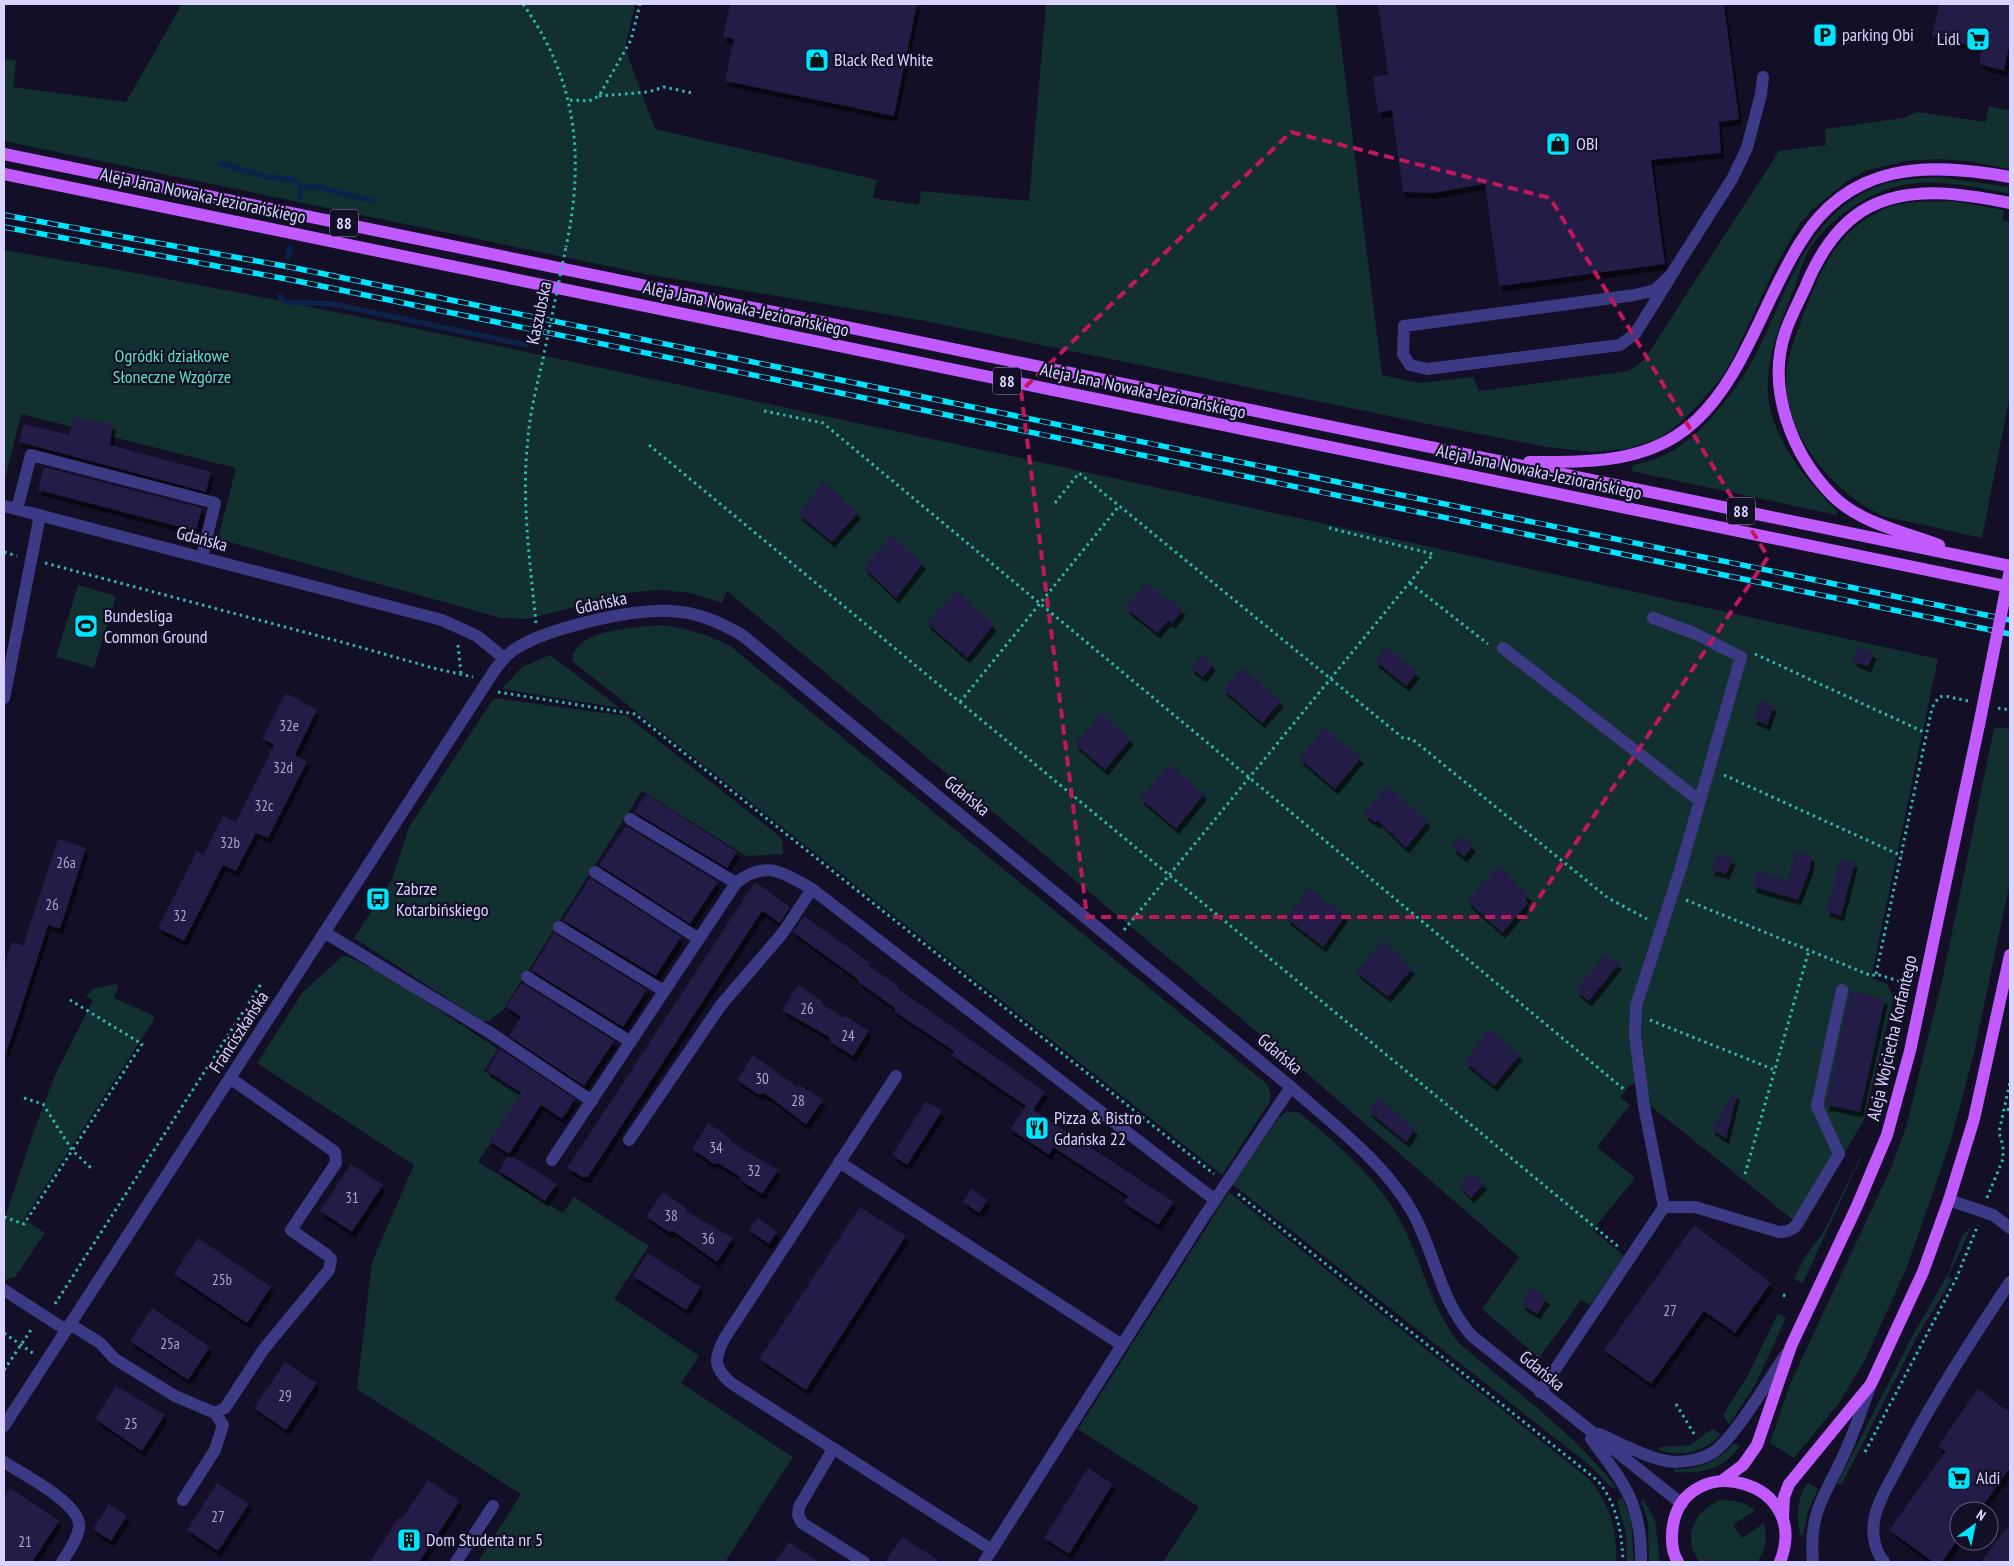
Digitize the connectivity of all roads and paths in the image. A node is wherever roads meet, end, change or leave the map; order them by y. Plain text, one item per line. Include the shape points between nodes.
1 (523, 4) edge
2 (640, 4) edge
3 (1763, 78) dead end
4 (692, 93) dead end
5 (599, 96) junction
6 (570, 100) junction
7 (4, 154) edge
8 (4, 174) edge
9 (2010, 177) edge
10 (2010, 204) edge
11 (1676, 268) junction
12 (764, 411) dead end
13 (649, 445) dead end
14 (1499, 461) junction
15 (1055, 503) dead end
16 (4, 506) edge
17 (1119, 506) junction
18 (16, 509) junction
19 (40, 516) junction
20 (1329, 528) dead end
21 (4, 552) edge
22 (202, 557) junction
23 (30, 559) junction
24 (1984, 561) junction
25 (2010, 566) edge
26 (2010, 570) edge
27 (1410, 583) junction
28 (2010, 587) edge
29 (1040, 603) junction
30 (1652, 618) dead end
31 (466, 629) junction
32 (537, 639) junction
33 (1503, 648) joint
34 (1741, 657) junction
35 (504, 658) junction
36 (461, 674) junction
37 (1331, 678) junction
38 (484, 684) junction
39 (4, 698) edge
40 (960, 702) junction
41 (1973, 702) dead end
42 (1992, 706) dead end
43 (2010, 710) edge
44 (1927, 733) junction
45 (1709, 768) junction
46 (1250, 778) junction
47 (1700, 801) junction
48 (630, 819) dead end
49 (1902, 856) junction
50 (595, 872) dead end
51 (1170, 876) junction
52 (736, 884) junction
53 (812, 889) junction
54 (1672, 894) junction
55 (1662, 924) junction
56 (559, 927) dead end
57 (324, 932) junction
58 (699, 939) junction
59 (1116, 941) junction
60 (1809, 950) junction
61 (2010, 954) edge
62 (1876, 974) junction
63 (527, 976) dead end
64 (1906, 983) dead end
65 (261, 984) dead end
66 (1842, 990) dead end
67 (664, 992) junction
68 (70, 1000) dead end
69 (1635, 1014) junction
70 (631, 1042) junction
71 (1774, 1070) junction
72 (896, 1076) dead end
73 (230, 1078) junction
74 (2010, 1082) edge
75 (1291, 1087) junction
76 (24, 1098) dead end
77 (592, 1100) junction
78 (1644, 1106) junction
79 (630, 1140) dead end
80 (72, 1150) junction
81 (552, 1160) dead end
82 (839, 1162) junction
83 (91, 1168) dead end
84 (1745, 1174) dead end
85 (1226, 1184) junction
86 (1214, 1200) junction
87 (1949, 1200) junction
88 (1984, 1206) junction
89 (1664, 1207) junction
90 (4, 1217) edge
91 (2010, 1228) edge
92 (1631, 1257) junction
93 (2010, 1282) edge
94 (6, 1291) edge
95 (41, 1314) junction
96 (68, 1327) junction
97 (4, 1333) edge
98 (21, 1344) junction
99 (1122, 1345) junction
100 (1791, 1346) junction
101 (46, 1362) junction
102 (4, 1370) edge
103 (1871, 1384) junction
104 (1540, 1392) junction
105 (1676, 1404) dead end
106 (215, 1413) junction
107 (4, 1426) edge
108 (1582, 1426) junction
109 (1696, 1437) dead end
110 (833, 1449) junction
111 (1864, 1454) dead end
112 (4, 1462) edge
113 (1723, 1480) junction
114 (182, 1500) dead end
115 (1682, 1504) junction
116 (493, 1506) dead end
117 (1783, 1518) junction
118 (992, 1550) junction
119 (1676, 1560) edge
120 (62, 1562) edge
121 (456, 1562) edge
122 (864, 1562) edge
123 (984, 1562) edge
124 (1623, 1562) edge
125 (1641, 1562) edge
126 (1780, 1562) edge
127 (1813, 1562) edge
128 (1884, 1562) edge

1 - 6 path, Kaszubska via 557,61
2 - 5 path via 631,40
3 - 11 street via 1754,125 1740,164
4 - 5 path via 664,86 648,92
5 - 6 path via 589,100
6 - 32 path, Kaszubska, bridge via 575,134 576,191 528,440 527,532
7 - 14 main road, Aleja Jana Nowaka-Jeziorańskiego / 88
8 - 28 main road, Aleja Jana Nowaka-Jeziorańskiego / 88
9 - 14 main road via 1941,168 1890,173 1859,185 1826,209 1800,243 1735,372 1707,408 1677,436 1642,453 1602,460
10 - 24 main road via 1942,193 1898,196 1869,208 1842,227 1818,258 1784,335 1778,377 1786,420 1806,463 1834,496 1874,522
11 - 11 street via 1661,286 1635,295 1404,326 1403,354 1410,365 1427,370 1620,345 1635,334
12 - 29 path via 823,423
13 - 40 path
14 - 24 main road, Aleja Jana Nowaka-Jeziorańskiego / 88
15 - 17 path via 1079,473
16 - 18 street, Gdańska
17 - 29 path
17 - 37 path
18 - 19 street, Gdańska
18 - 22 street via 31,455 215,503
19 - 22 street, Gdańska
19 - 23 street
20 - 27 path via 1433,554
21 - 23 path
22 - 31 street, Gdańska
23 - 36 path
23 - 39 street
24 - 25 main road, Aleja Jana Nowaka-Jeziorańskiego / 88
26 - 100 main road, Aleja Wojciecha Korfantego, bridge via 1910,1051 1887,1135
27 - 33 path via 1494,649
27 - 37 path
29 - 40 path
29 - 46 path
30 - 34 street via 1694,633
31 - 35 street, Gdańska
31 - 36 path via 458,644
32 - 35 street, Gdańska
32 - 59 street, Gdańska via 620,615 650,611 687,613 723,624 763,652
33 - 47 street
34 - 44 path via 1750,652
34 - 45 street
35 - 38 street, Franciszkańska
36 - 38 path via 473,676
37 - 46 path
37 - 55 path via 1403,738 1412,739 1608,898 1641,917
38 - 57 street, Franciszkańska
38 - 85 path via 499,693 635,714
40 - 51 path
41 - 44 path via 1939,697 1932,708
42 - 43 path
44 - 49 path
45 - 47 street
45 - 49 path
46 - 51 path
46 - 78 path
47 - 54 street
48 - 52 street
49 - 62 path
50 - 58 street
51 - 59 path
51 - 92 path
52 - 53 street via 749,873 768,870 786,874
52 - 58 street
53 - 79 street via 782,934 721,1005
53 - 86 street
54 - 55 street
54 - 60 path
55 - 69 street
56 - 67 street
57 - 73 street, Franciszkańska
57 - 77 street via 489,1032
58 - 67 street
59 - 75 street, Gdańska
60 - 62 path via 1873,977
60 - 71 path
61 - 87 main road via 1985,1076
62 - 64 path
63 - 70 street
65 - 95 path via 50,1312
66 - 89 street via 1817,1106 1839,1154 1795,1227 1779,1232 1695,1207
67 - 70 street
68 - 80 path via 142,1044
69 - 71 path
69 - 78 street
70 - 77 street
71 - 84 path
72 - 82 street
73 - 96 street, Franciszkańska
73 - 106 street via 331,1147 337,1157 291,1230 331,1259 329,1270 264,1350 226,1408
74 - 88 path via 1998,1132 2003,1159
75 - 85 street
75 - 104 street, Gdańska via 1370,1158 1401,1195 1413,1213 1447,1297 1464,1328
76 - 80 path via 43,1104
77 - 81 street
78 - 89 street
80 - 83 path
80 - 90 path via 24,1224
82 - 99 street
82 - 110 street via 724,1338 716,1364 731,1383
85 - 86 street
85 - 124 path via 1598,1482 1619,1524
86 - 99 street
87 - 88 street
87 - 103 main road via 1919,1280
88 - 91 street
88 - 111 path via 1956,1279
89 - 92 street
92 - 104 street
93 - 128 street via 1963,1353 1884,1494 1876,1513 1874,1534 1876,1553
94 - 95 street
95 - 96 street
95 - 98 path
96 - 101 street, Franciszkańska
96 - 106 street via 100,1343 115,1359 175,1396
97 - 98 path
98 - 101 path
98 - 102 path
99 - 118 street
100 - 108 street via 1731,1433 1713,1452 1694,1460 1674,1462 1649,1455
100 - 113 main road, Aleja Wojciecha Korfantego via 1757,1446 1743,1465
101 - 107 street, Franciszkańska
103 - 117 main road via 1790,1484 1784,1497
103 - 127 street via 1846,1452 1815,1513 1810,1538
104 - 108 street, Gdańska
105 - 109 path
106 - 114 street via 222,1425 219,1441
108 - 115 street, Gdańska
108 - 125 street via 1625,1486 1639,1521
110 - 118 street
110 - 122 street via 799,1507 798,1515 802,1522
112 - 120 street via 64,1500 76,1512 80,1527
113 - 115 main road via 1693,1492
113 - 117 main road via 1743,1482 1759,1489 1772,1500
115 - 119 main road via 1674,1519 1671,1538
116 - 121 street
117 - 126 main road via 1786,1544
118 - 123 street

